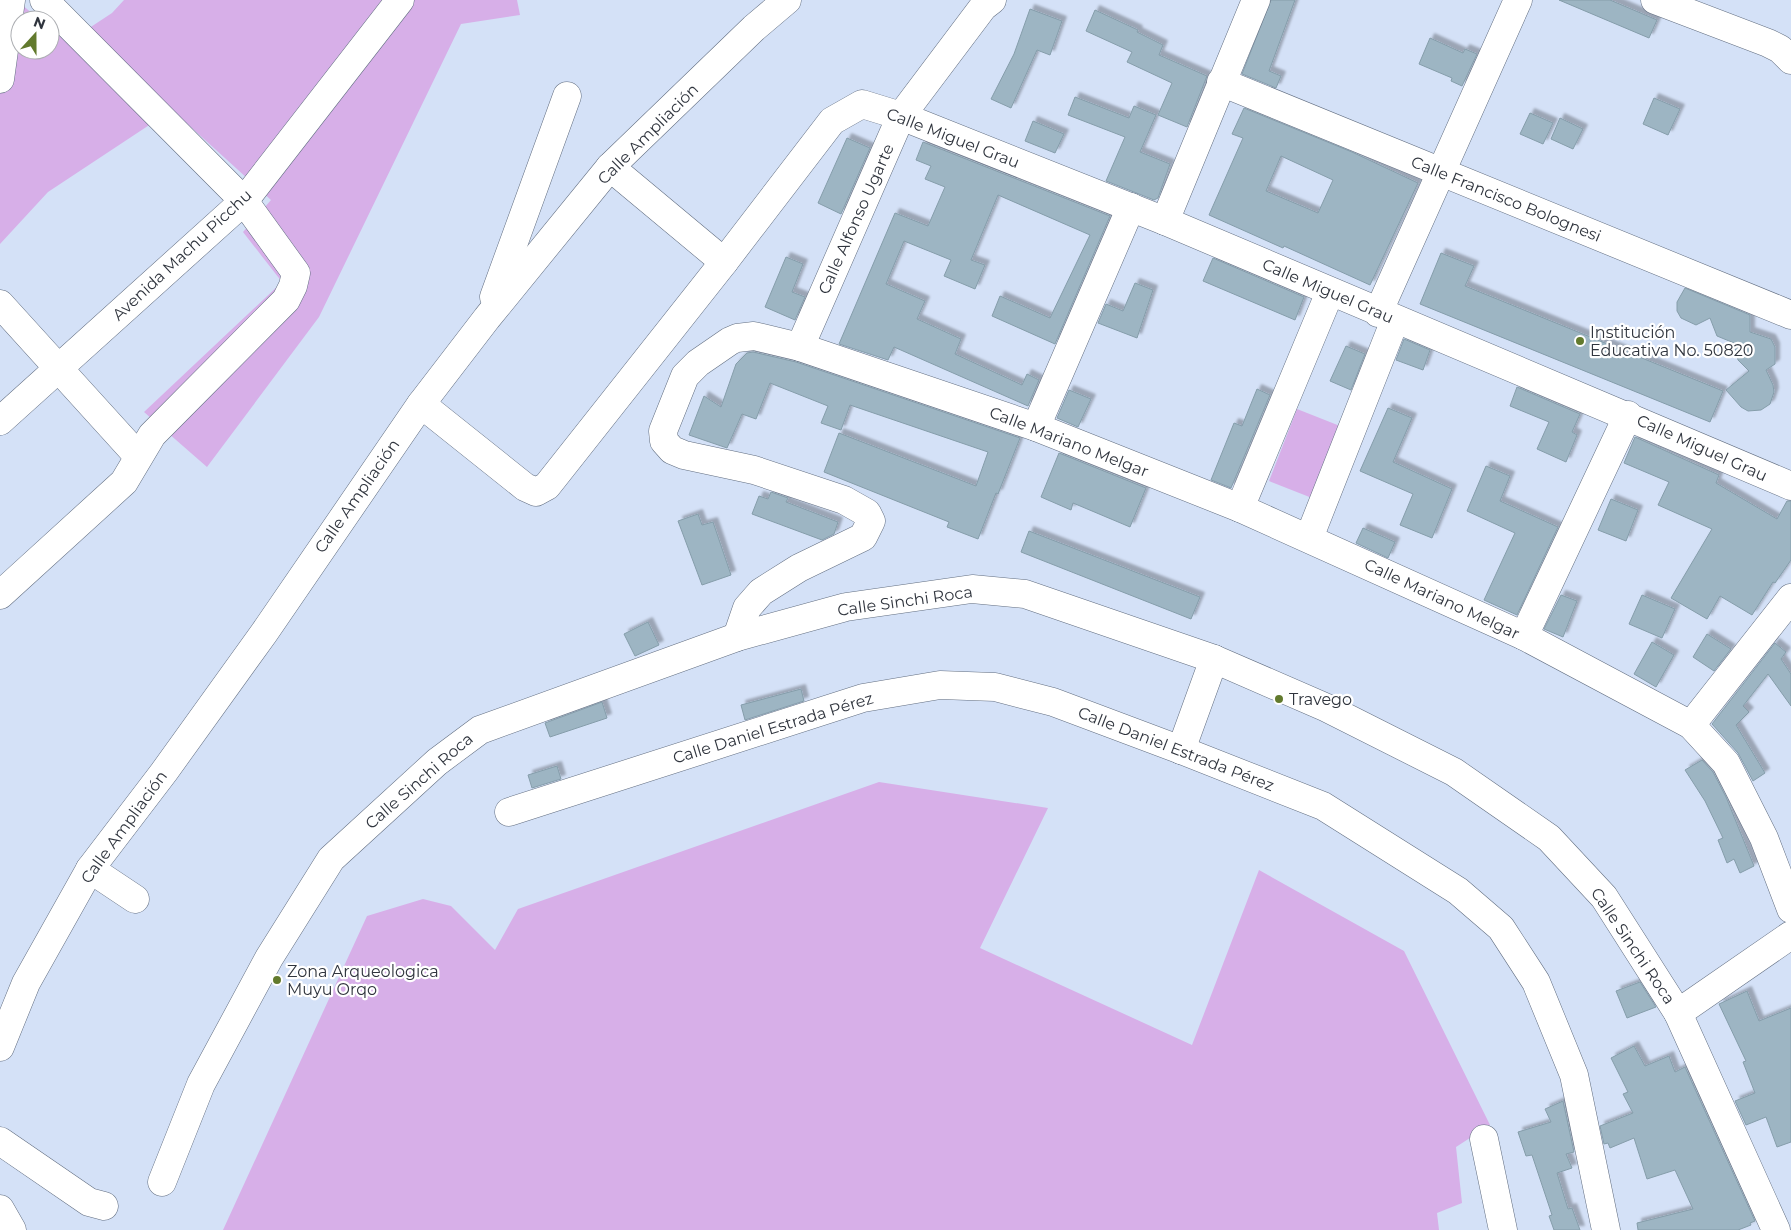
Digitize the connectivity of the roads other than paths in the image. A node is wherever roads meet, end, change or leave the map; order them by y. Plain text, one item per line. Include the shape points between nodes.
1 (10, 0) edge
2 (44, 0) edge
3 (400, 0) edge
4 (787, 0) edge
5 (992, 0) edge
6 (1256, 0) edge
7 (1518, 0) edge
8 (1655, 0) edge
9 (1708, 10) edge
10 (1791, 60) edge
11 (0, 79) edge
12 (1221, 82) junction
13 (567, 96) dead end
14 (901, 116) junction
15 (610, 167) junction
16 (1440, 173) junction
17 (244, 201) junction
18 (1131, 207) junction
19 (1165, 221) junction
20 (724, 262) junction
21 (1330, 292) junction
22 (0, 304) edge
23 (1791, 315) edge
24 (1386, 316) junction
25 (487, 318) junction
26 (800, 348) junction
27 (59, 369) junction
28 (421, 404) junction
29 (1628, 415) junction
30 (0, 421) edge
31 (1036, 428) junction
32 (138, 456) junction
33 (1791, 486) edge
34 (1240, 508) junction
35 (1309, 538) junction
36 (0, 595) edge
37 (1791, 598) edge
38 (1524, 636) junction
39 (738, 637) junction
40 (1214, 659) junction
41 (1691, 725) junction
42 (1182, 750) junction
43 (509, 812) dead end
44 (90, 869) junction
45 (135, 899) dead end
46 (1791, 909) edge
47 (1791, 935) edge
48 (1678, 1013) junction
49 (0, 1047) edge
50 (1484, 1138) dead end
51 (0, 1141) edge
52 (162, 1182) dead end
53 (104, 1206) dead end
54 (0, 1209) edge
55 (1778, 1227) edge
56 (12, 1230) edge
57 (1504, 1230) edge
58 (1606, 1230) edge

1 - 11 street
2 - 17 street
3 - 17 street, Avenida Machu Picchu
4 - 15 street, Calle Ampliación
5 - 14 street, Calle Alfonso Ugarte via 983,7
6 - 12 street
7 - 16 street
8 - 9 street
9 - 10 street via 1780,49
12 - 16 street, Calle Francisco Bolognesi
12 - 19 street
13 - 25 street
14 - 18 street, Calle Miguel Grau
14 - 20 street, Calle Miguel Grau via 862,104 832,121
14 - 26 street, Calle Alfonso Ugarte
15 - 20 street
15 - 25 street, Calle Ampliación
16 - 23 street, Calle Francisco Bolognesi
16 - 24 street
17 - 27 street, Avenida Machu Picchu
17 - 32 street via 296,273 294,286 286,300 152,435
18 - 19 street, Calle Miguel Grau
18 - 31 street
19 - 21 street, Calle Miguel Grau
20 - 28 street via 546,486 536,492 525,488
21 - 24 street, Calle Miguel Grau
21 - 34 street
22 - 27 street
24 - 29 street, Calle Miguel Grau
24 - 35 street
25 - 28 street, Calle Ampliación
26 - 31 street, Calle Mariano Melgar
26 - 39 street, Calle Mariano Melgar via 754,336 730,341 685,376 663,431 664,441 672,450 754,470 844,500 867,512 871,521 863,537 799,568 761,592 747,608
27 - 30 street, Avenida Machu Picchu
27 - 32 street
28 - 44 street, Calle Ampliación via 264,633
29 - 33 street, Calle Miguel Grau
29 - 38 street
31 - 34 street, Calle Mariano Melgar
32 - 36 street via 124,482
34 - 35 street, Calle Mariano Melgar
35 - 38 street, Calle Mariano Melgar
37 - 41 street
38 - 41 street, Calle Mariano Melgar
39 - 40 street, Calle Sinchi Roca via 846,607 972,589 1025,594
39 - 52 street, Calle Sinchi Roca via 480,730 437,762 331,859 269,958 201,1084
40 - 42 street
40 - 48 street, Calle Sinchi Roca via 1327,708 1454,772 1549,838 1604,897
41 - 46 street, Calle Mariano Melgar via 1726,763 1764,838
42 - 43 street, Calle Daniel Estrada Pérez via 1053,702 995,687 940,685 863,698
42 - 58 street, Calle Daniel Estrada Pérez via 1323,806 1458,891 1501,928 1536,982 1574,1076
44 - 45 street
44 - 49 street, Calle Ampliación via 26,983
47 - 48 street
48 - 55 street, Calle Sinchi Roca
50 - 57 street
51 - 53 street via 90,1202
54 - 56 street

